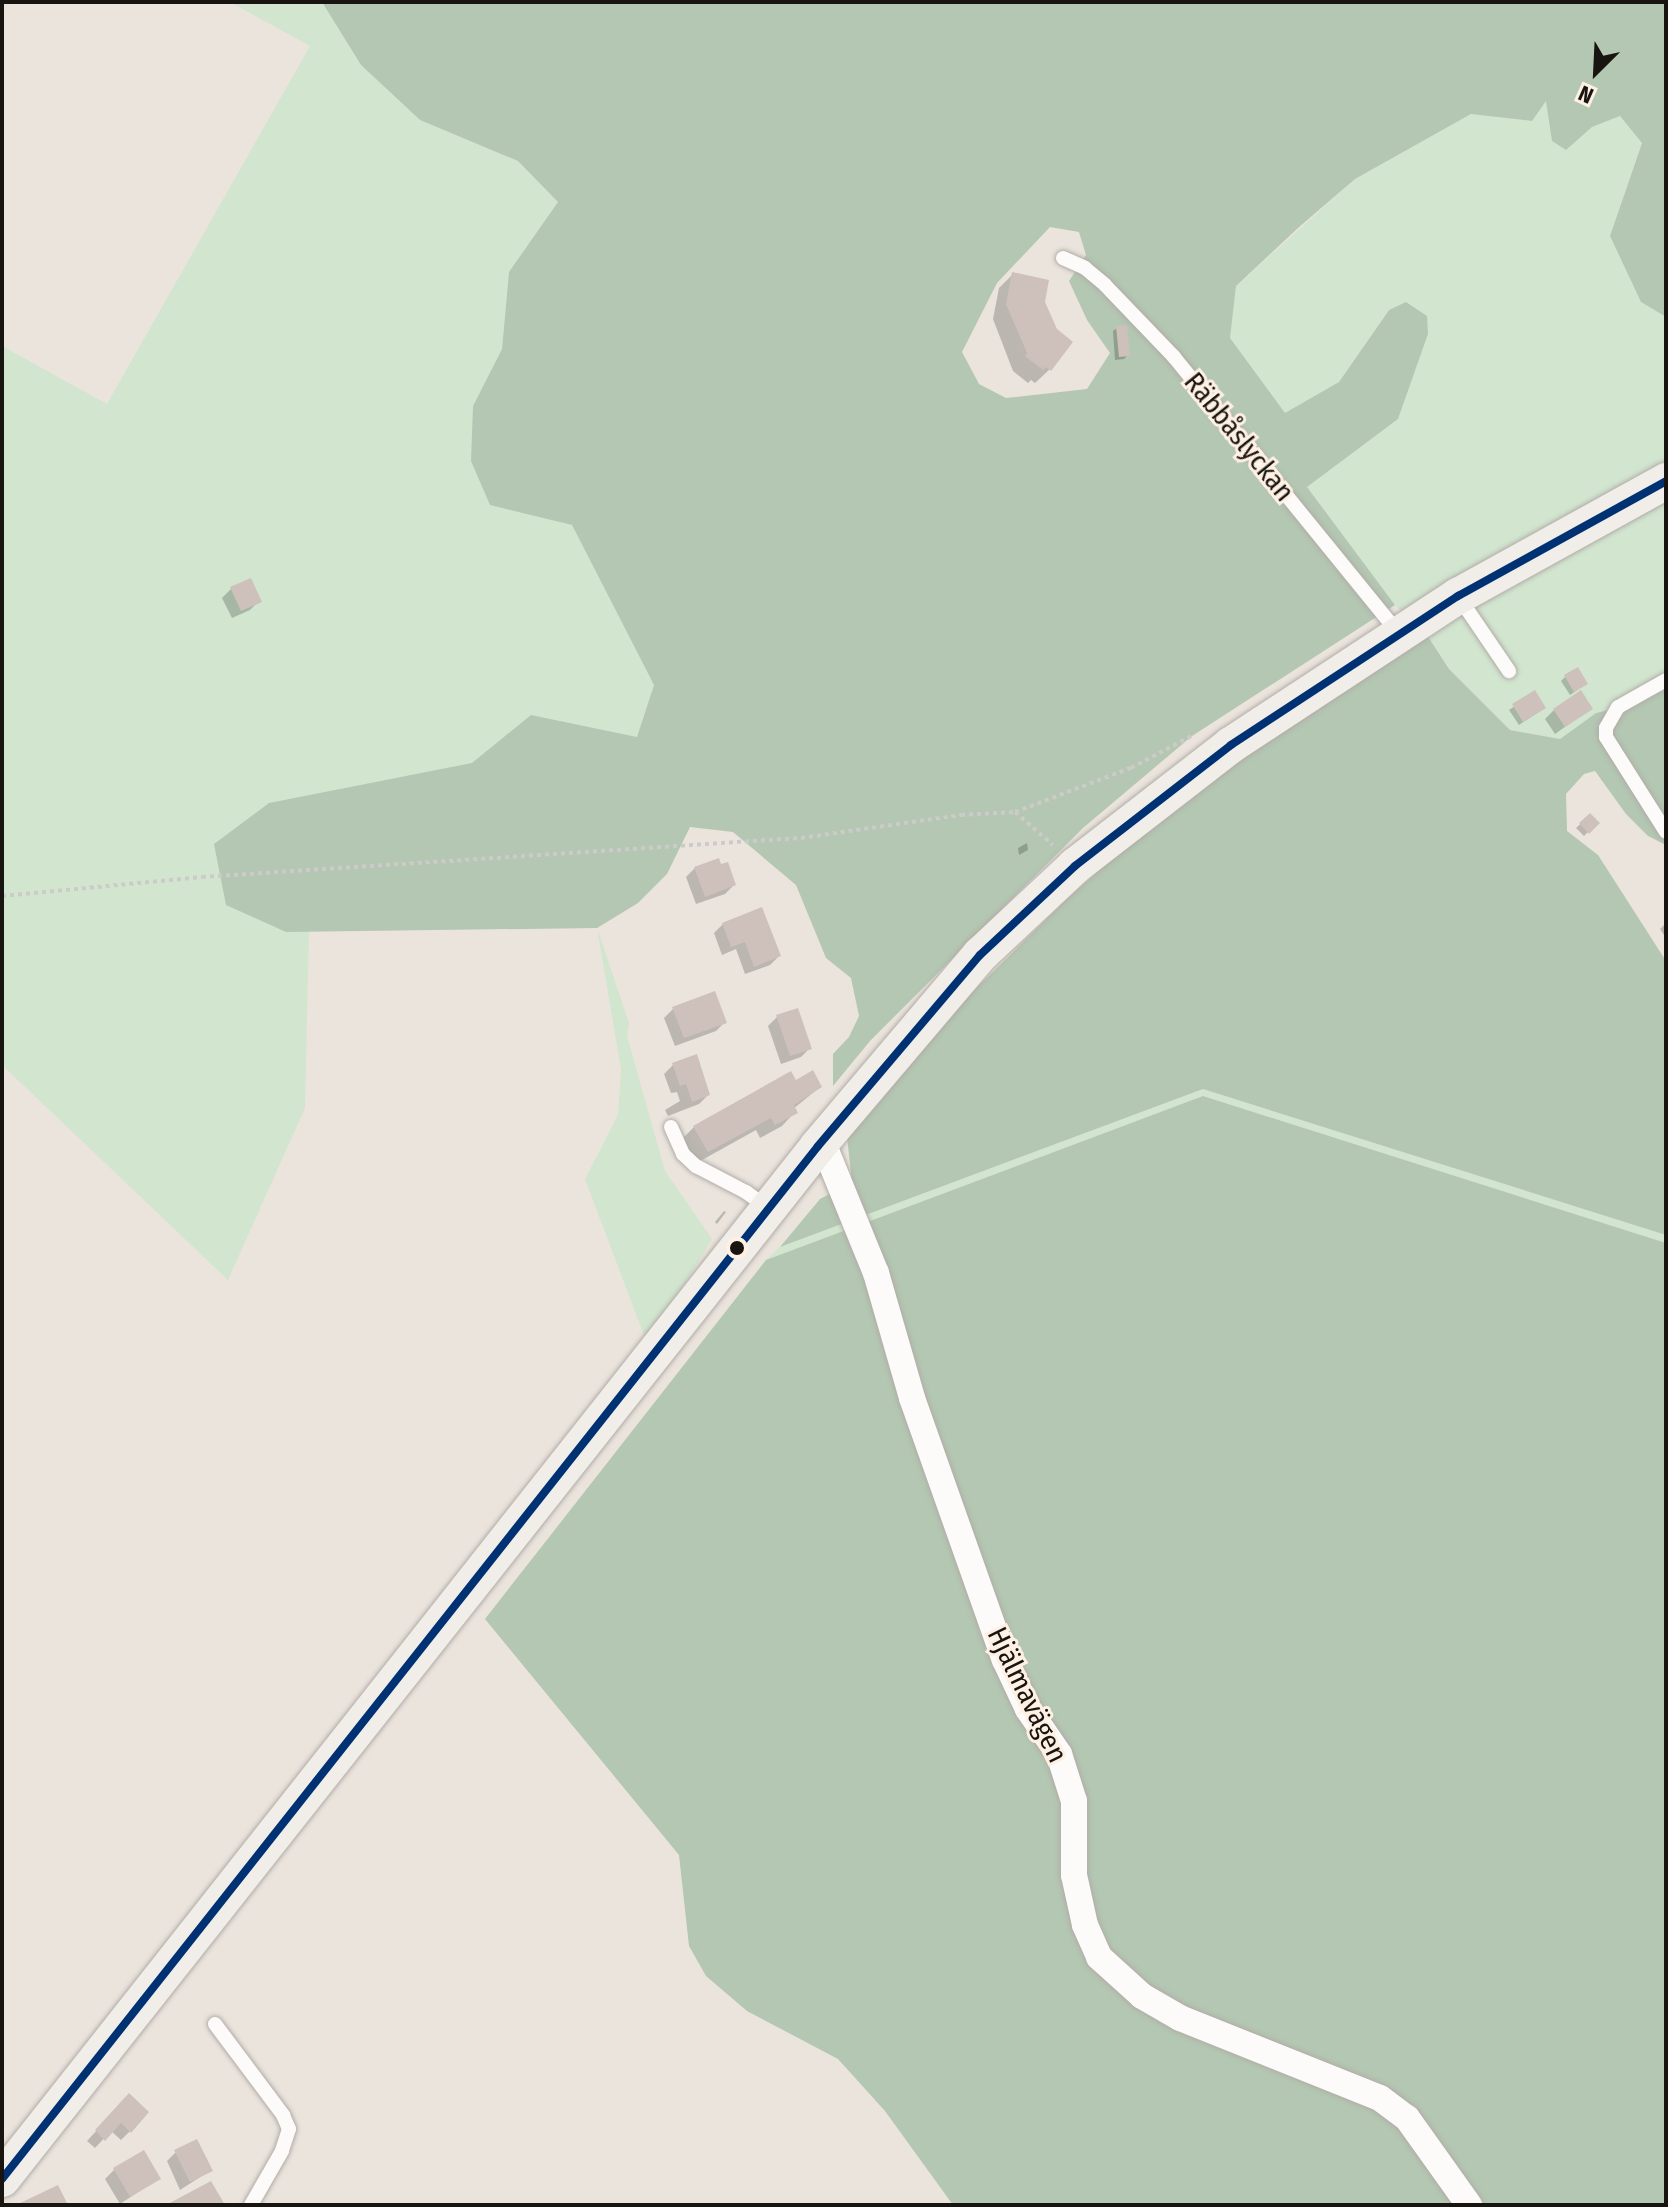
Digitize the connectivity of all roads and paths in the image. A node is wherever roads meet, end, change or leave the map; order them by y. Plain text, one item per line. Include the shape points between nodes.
1 (1063, 258) dead end
2 (1666, 481) edge
3 (1458, 596) junction
4 (1399, 633) junction
5 (1509, 671) dead end
6 (1666, 680) edge
7 (1231, 745) junction
8 (1015, 812) junction
9 (1666, 832) edge
10 (1075, 866) junction
11 (2, 896) edge
12 (671, 1127) dead end
13 (818, 1146) junction
14 (768, 1208) junction
15 (215, 2024) dead end
16 (2, 2179) edge
17 (251, 2205) edge
18 (1469, 2205) edge

1 - 4 lane, Räbbåslyckan via 1105,285 1174,357
2 - 3 street
3 - 4 street
3 - 5 lane
4 - 7 street
6 - 9 lane via 1618,707 1606,737
7 - 8 path via 1220,733 1207,730 1131,768
7 - 10 street
8 - 10 path
8 - 11 path via 801,838 202,877
10 - 13 street via 980,955
12 - 14 lane via 683,1154 696,1166
13 - 14 street
13 - 18 street, Hjälmavägen via 827,1153 876,1273 912,1398 1005,1660 1028,1709 1059,1754 1074,1801 1074,1875 1085,1925 1099,1957 1142,1996 1180,2018 1380,2098 1407,2118
14 - 16 street
15 - 17 lane via 289,2129

